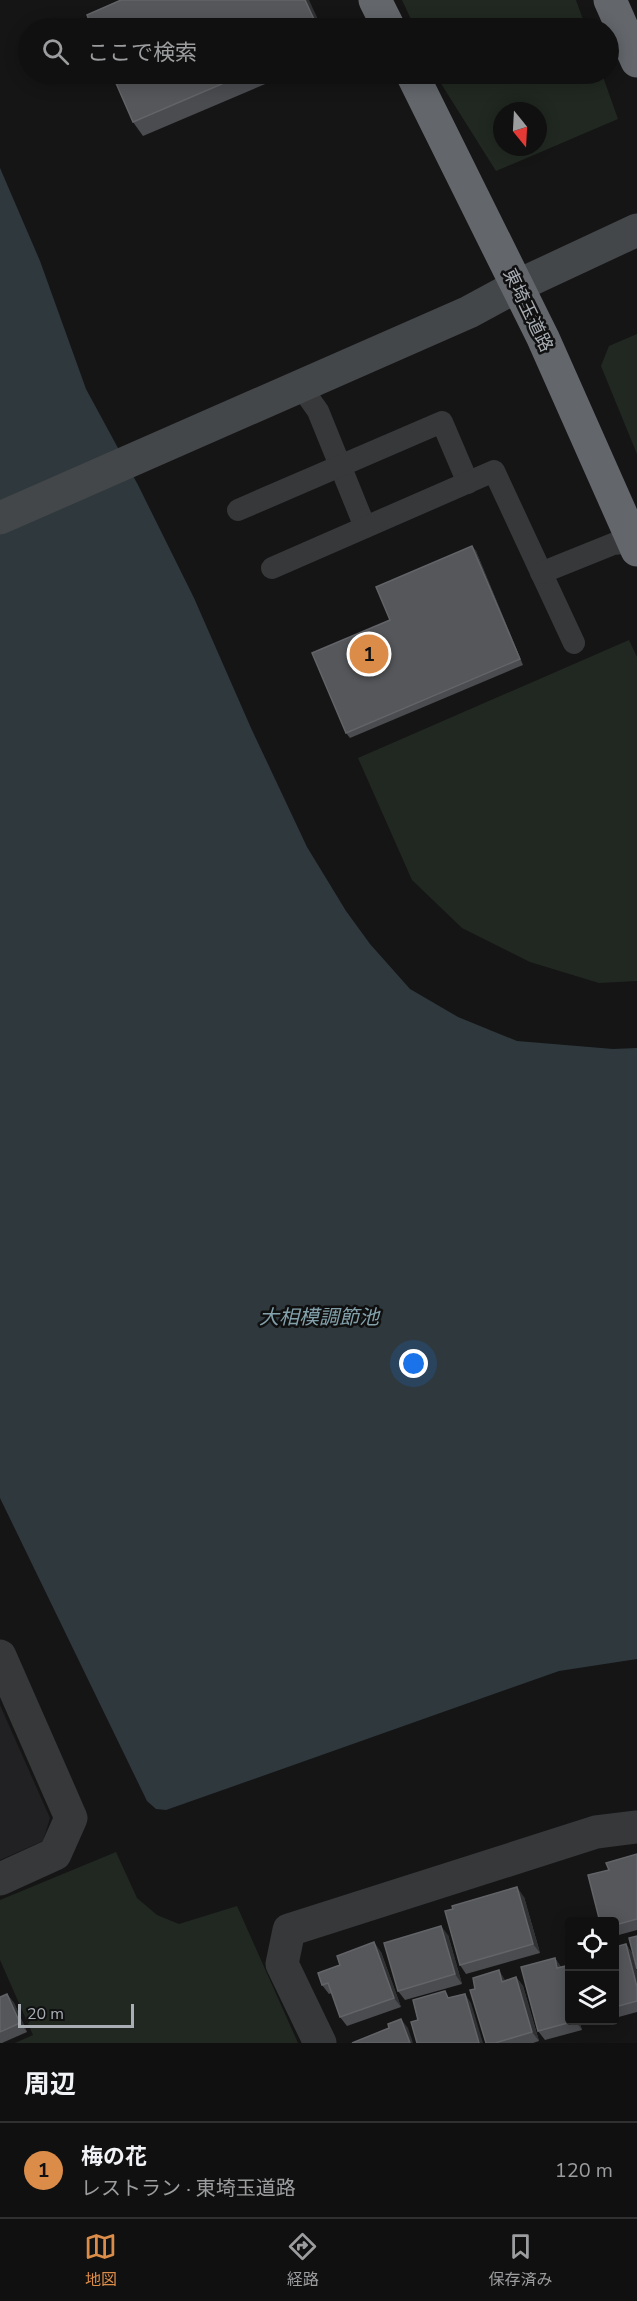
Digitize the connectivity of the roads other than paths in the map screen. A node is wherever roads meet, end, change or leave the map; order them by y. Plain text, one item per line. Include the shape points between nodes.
1 (375, 0) edge
2 (610, 0) edge
3 (384, 18) edge
4 (618, 18) edge
5 (619, 20) edge
6 (637, 61) edge
7 (417, 84) edge
8 (637, 230) edge
9 (517, 286) junction
10 (301, 387) junction
11 (340, 466) junction
12 (468, 483) junction
13 (238, 510) dead end
14 (0, 518) edge
15 (365, 527) junction
16 (635, 546) edge
17 (272, 568) dead end
18 (541, 573) junction
19 (574, 643) dead end
20 (0, 1656) edge
21 (637, 1827) edge
22 (0, 1879) edge
23 (320, 2043) edge

1 - 3 highway
2 - 4 highway
5 - 6 highway
7 - 9 highway, 東埼玉道路
8 - 9 street
9 - 10 street via 469,312
9 - 16 highway, 東埼玉道路
10 - 11 lane via 318,411
10 - 14 street
11 - 12 lane via 442,422
11 - 13 lane
11 - 15 lane
12 - 15 lane
12 - 18 lane via 494,471
15 - 17 lane
16 - 18 lane via 613,544
18 - 19 lane
20 - 22 street via 71,1818 55,1854
21 - 23 street via 596,1833 288,1930 282,1964

